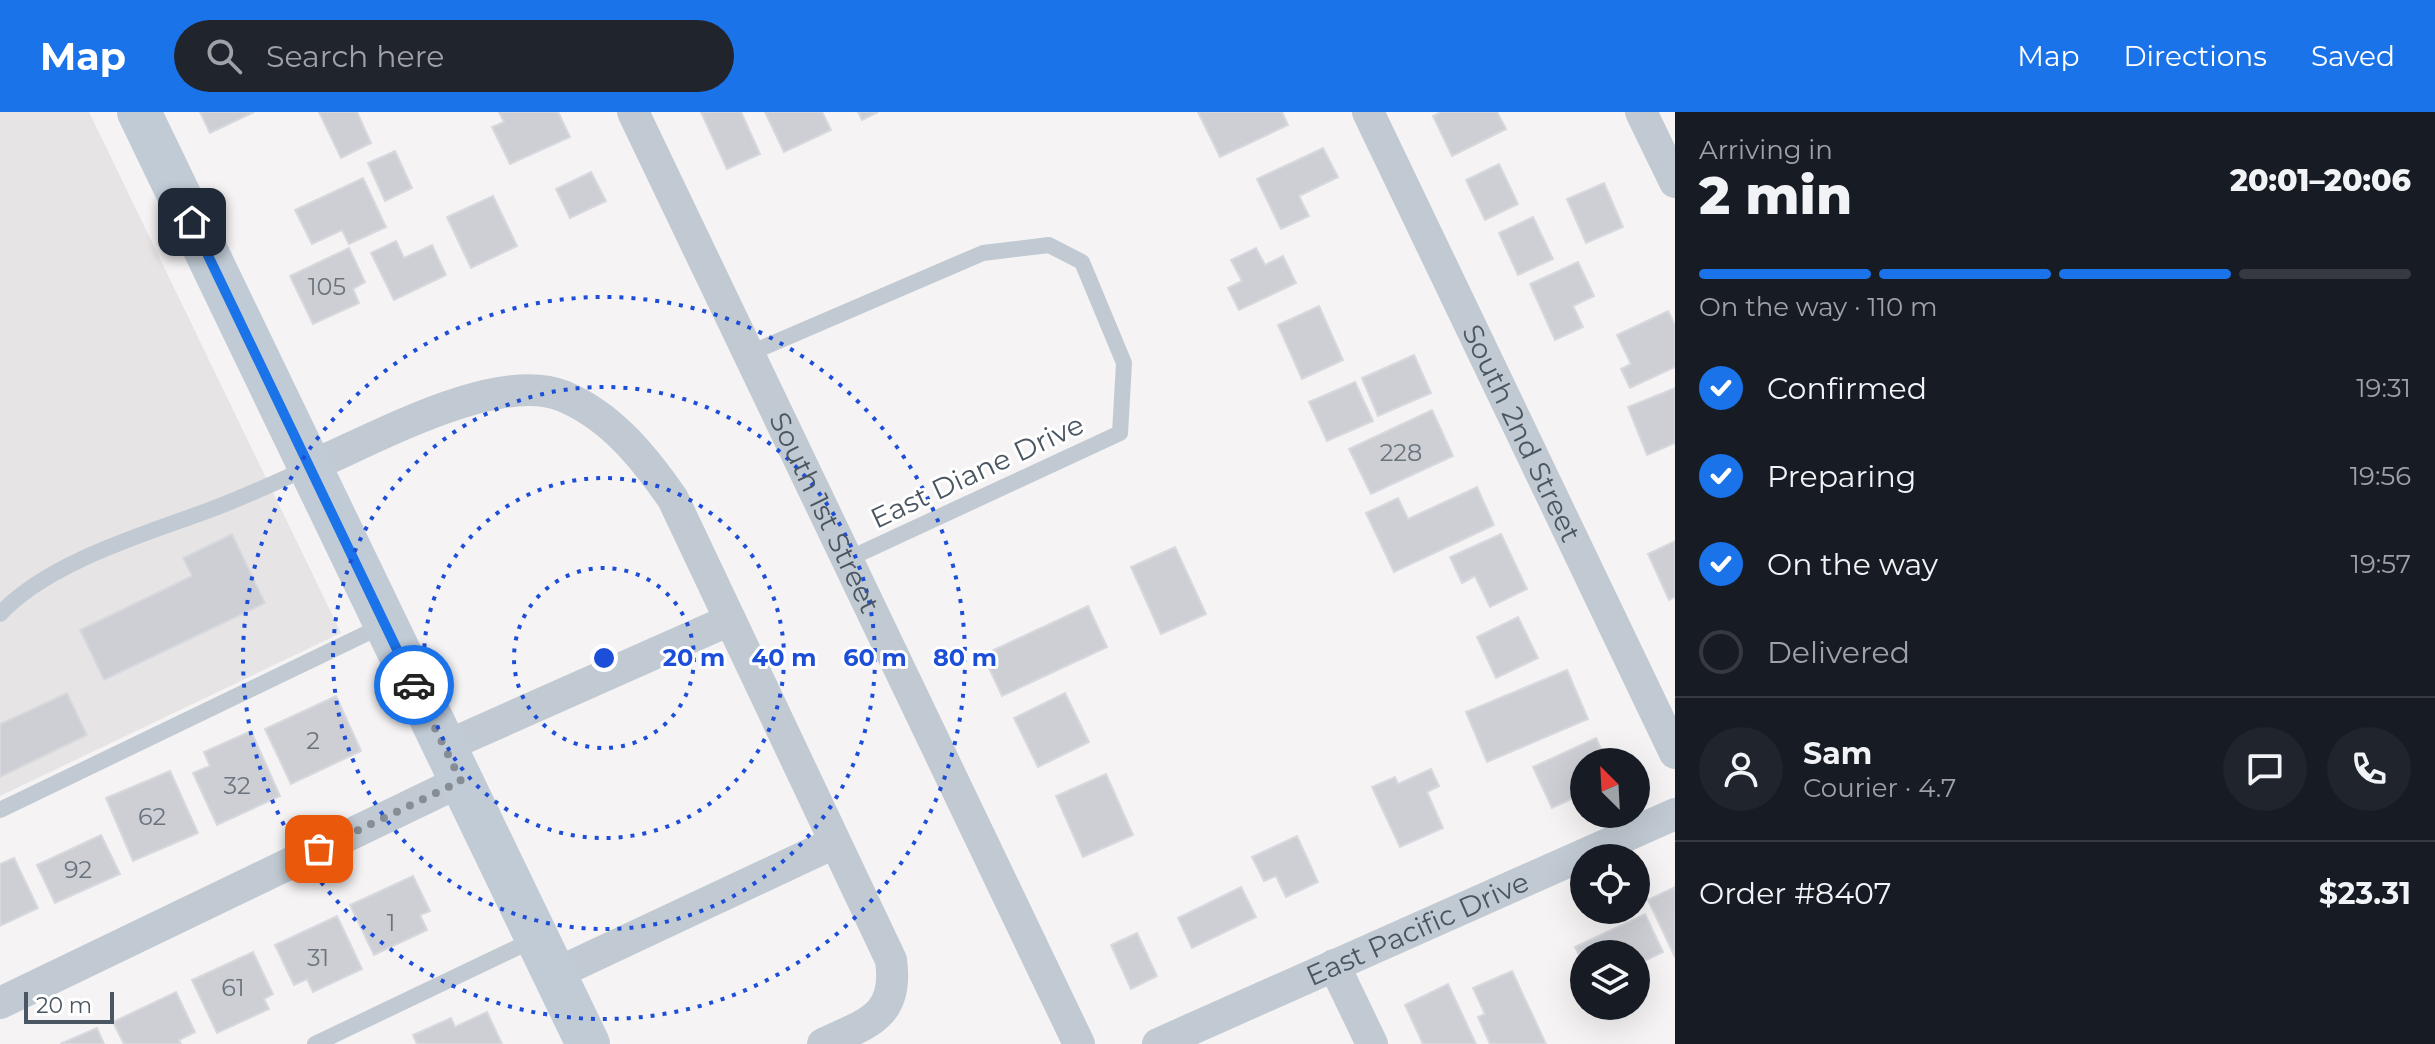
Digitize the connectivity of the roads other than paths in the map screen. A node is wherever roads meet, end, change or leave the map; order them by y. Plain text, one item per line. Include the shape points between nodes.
1 (139, 112) edge
2 (633, 112) edge
3 (1368, 112) edge
4 (1641, 112) edge
5 (1675, 182) edge
6 (748, 354) junction
7 (309, 467) junction
8 (846, 560) junction
9 (0, 614) edge
10 (730, 620) junction
11 (386, 625) junction
12 (1675, 753) edge
13 (452, 764) junction
14 (0, 810) edge
15 (1675, 814) edge
16 (834, 843) junction
17 (546, 956) junction
18 (1334, 965) junction
19 (0, 1003) edge
20 (315, 1044) edge
21 (588, 1044) edge
22 (823, 1044) edge
23 (1079, 1044) edge
24 (1158, 1044) edge
25 (1372, 1044) edge

1 - 7 street
2 - 6 street, South 1st Street
3 - 12 street, South 2nd Street
4 - 5 street
6 - 8 street, South 1st Street
6 - 8 lane, East Diane Drive via 983,253 1049,245 1082,262 1124,363 1120,433
7 - 9 lane via 217,508 93,553
7 - 10 street via 475,399 530,389 561,395 615,429 660,479
7 - 11 street
8 - 23 street, South 1st Street
10 - 13 street
10 - 16 street
11 - 13 street
11 - 14 lane
13 - 17 street
13 - 19 street
15 - 18 street, East Pacific Drive
16 - 17 street
16 - 22 street via 891,960 894,978 882,1013
17 - 20 lane
17 - 21 street
18 - 24 street, East Pacific Drive
18 - 25 street

